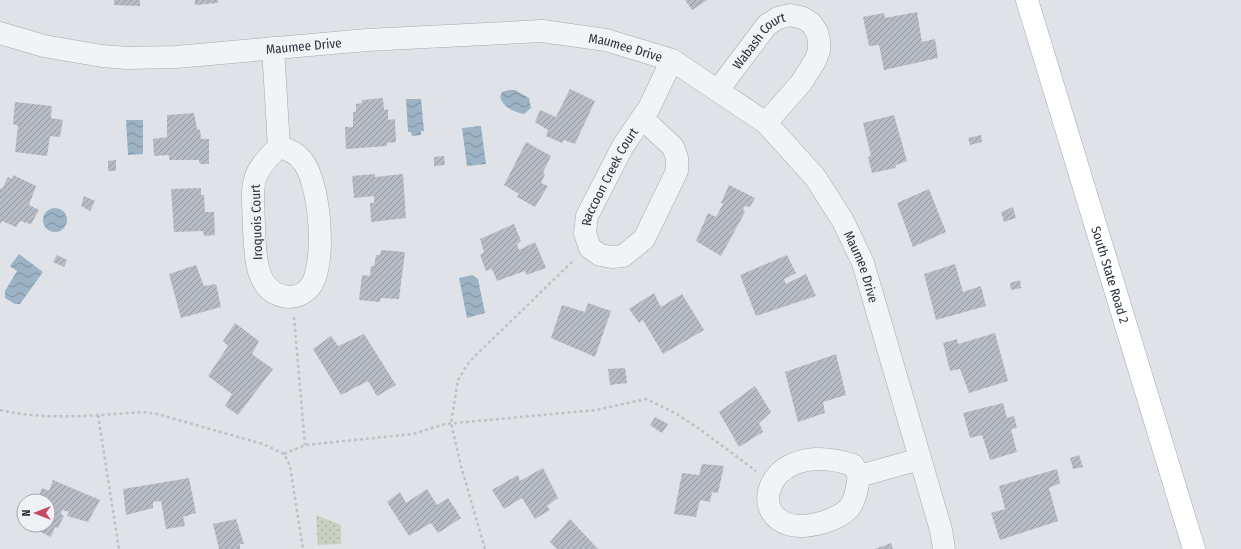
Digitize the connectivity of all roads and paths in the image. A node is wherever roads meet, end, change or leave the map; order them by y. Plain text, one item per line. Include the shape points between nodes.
1 (1027, 0) edge
2 (0, 33) edge
3 (273, 48) junction
4 (672, 60) junction
5 (718, 90) junction
6 (642, 118) junction
7 (766, 123) junction
8 (279, 147) junction
9 (589, 245) junction
10 (292, 297) junction
11 (0, 410) edge
12 (98, 415) junction
13 (451, 423) junction
14 (305, 445) junction
15 (284, 454) junction
16 (920, 459) junction
17 (859, 476) junction
18 (770, 483) junction
19 (119, 549) edge
20 (303, 549) edge
21 (485, 549) edge
22 (944, 549) edge
23 (1194, 549) edge

1 - 23 main road, South State Road 2
2 - 3 street, Maumee Drive via 44,46 127,58
3 - 4 street, Maumee Drive via 367,40 542,31 606,40
3 - 8 street
4 - 5 street, Maumee Drive
4 - 6 street, Raccoon Creek Court
5 - 7 street, Maumee Drive
5 - 7 street, Wabash Court via 767,25 778,18 790,15 803,18 817,32 819,51 801,83
6 - 9 street, Raccoon Creek Court via 623,146 586,216 585,233
6 - 9 street, Raccoon Creek Court via 673,148 678,171 644,239 637,246 623,256 612,257 600,255
7 - 16 street, Maumee Drive via 815,177 843,222 860,257
8 - 10 street, Iroquois Court via 264,161 255,175 255,257 260,276 270,290 282,296
8 - 10 street via 288,149 303,162 314,184 317,199 320,243 316,275 302,294
9 - 13 path via 467,365 458,380
10 - 14 path
11 - 12 path via 52,418
12 - 15 path via 144,412 157,414 263,444
12 - 19 path
13 - 14 path via 413,434
13 - 18 path via 596,410 646,399 675,413 701,430 733,452
13 - 21 path
14 - 15 path
15 - 20 path via 290,466
16 - 17 street
16 - 22 street, Maumee Drive
17 - 18 street via 853,465 837,459 819,458 784,468
17 - 18 street via 856,496 849,510 834,519 808,526 786,524 774,517 769,507

